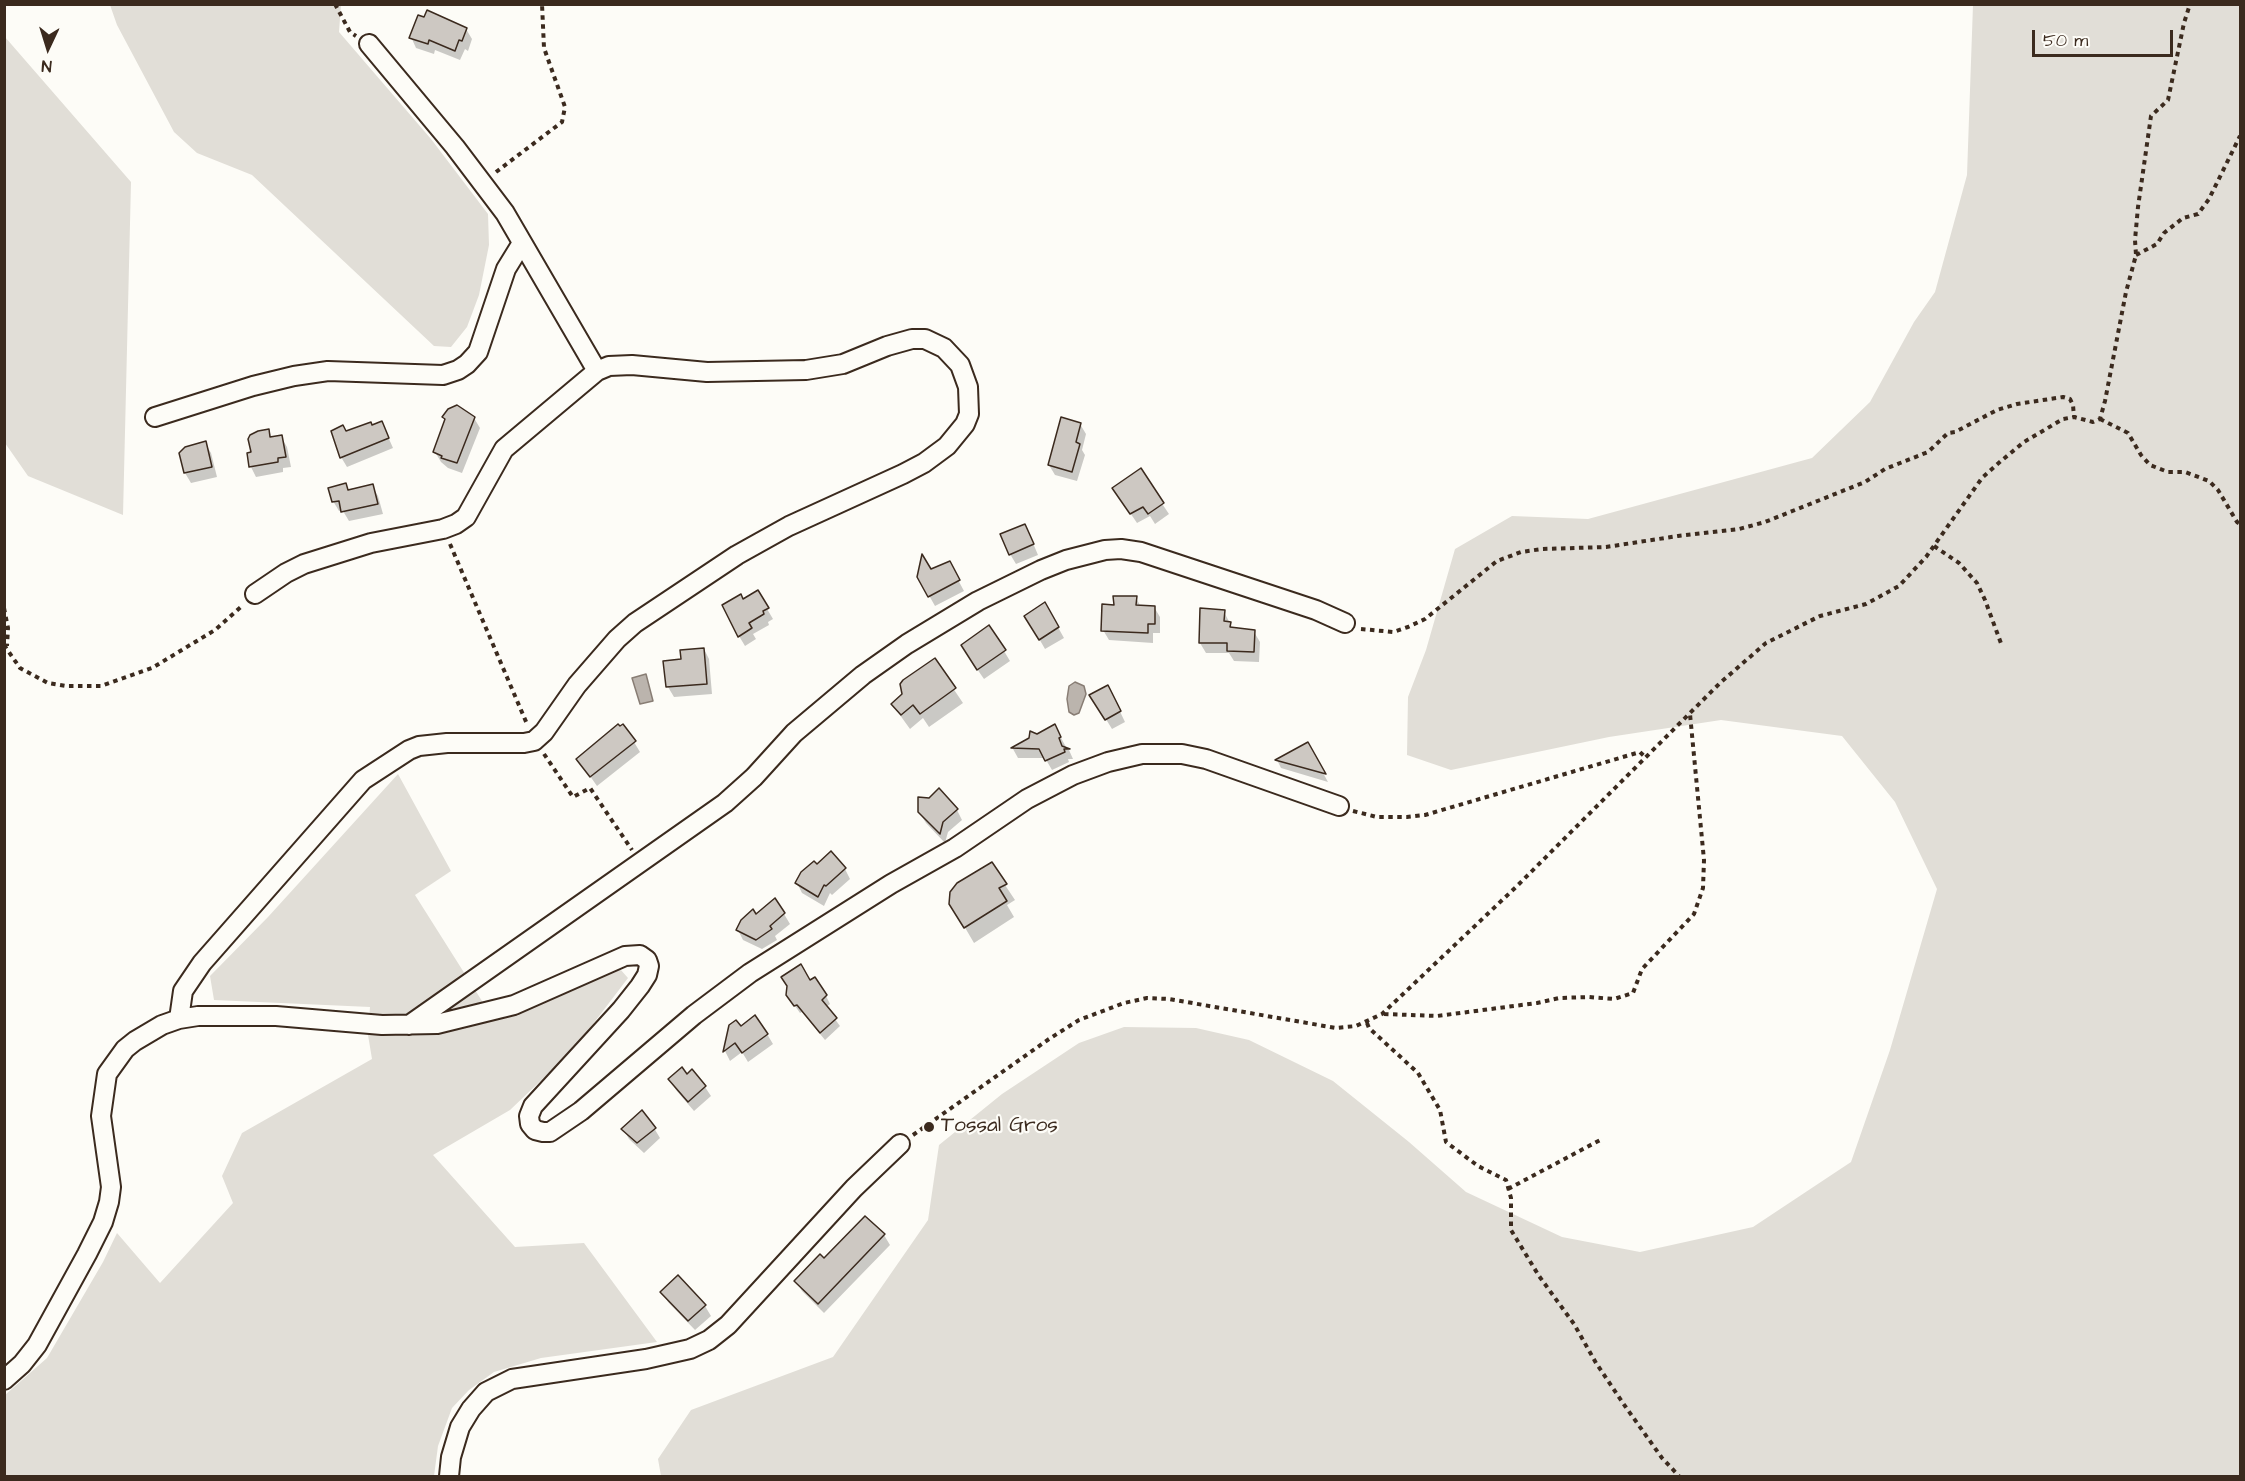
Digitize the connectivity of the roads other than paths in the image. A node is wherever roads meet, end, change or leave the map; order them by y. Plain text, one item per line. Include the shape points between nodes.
1 (369, 44) road end
2 (522, 243) junction
3 (597, 371) junction
4 (154, 417) dead end
5 (255, 594) road end
6 (1345, 623) road end
7 (1338, 806) road end
8 (179, 1019) junction
9 (409, 1025) junction
10 (900, 1144) road end
11 (4, 1380) edge
12 (449, 1476) edge

1 - 2 street via 483,181
2 - 3 street
2 - 4 street via 506,269 478,352 458,370 443,375 328,371 294,376
3 - 5 street via 504,449 466,517 443,529 335,554 286,573
3 - 8 street via 618,364 707,372 826,368 894,344 925,339 944,348 960,365 969,387 969,414 948,446 924,463 763,540 635,623 534,741 419,746 363,780 202,963 183,991
6 - 9 street via 1142,552 1105,550 1066,560 978,601 863,675 794,733 734,796
7 - 9 street via 1182,754 1142,754 1073,775 1027,799 955,848 750,973 550,1132 535,1130 530,1124 528,1116 533,1106 640,986 649,971 644,957 625,956 514,1005 437,1024
8 - 9 street via 276,1016
8 - 11 street via 135,1041 107,1074 101,1116 111,1187 103,1222 37,1344
10 - 12 street via 709,1340 690,1349 646,1359 512,1379 486,1392 460,1427

